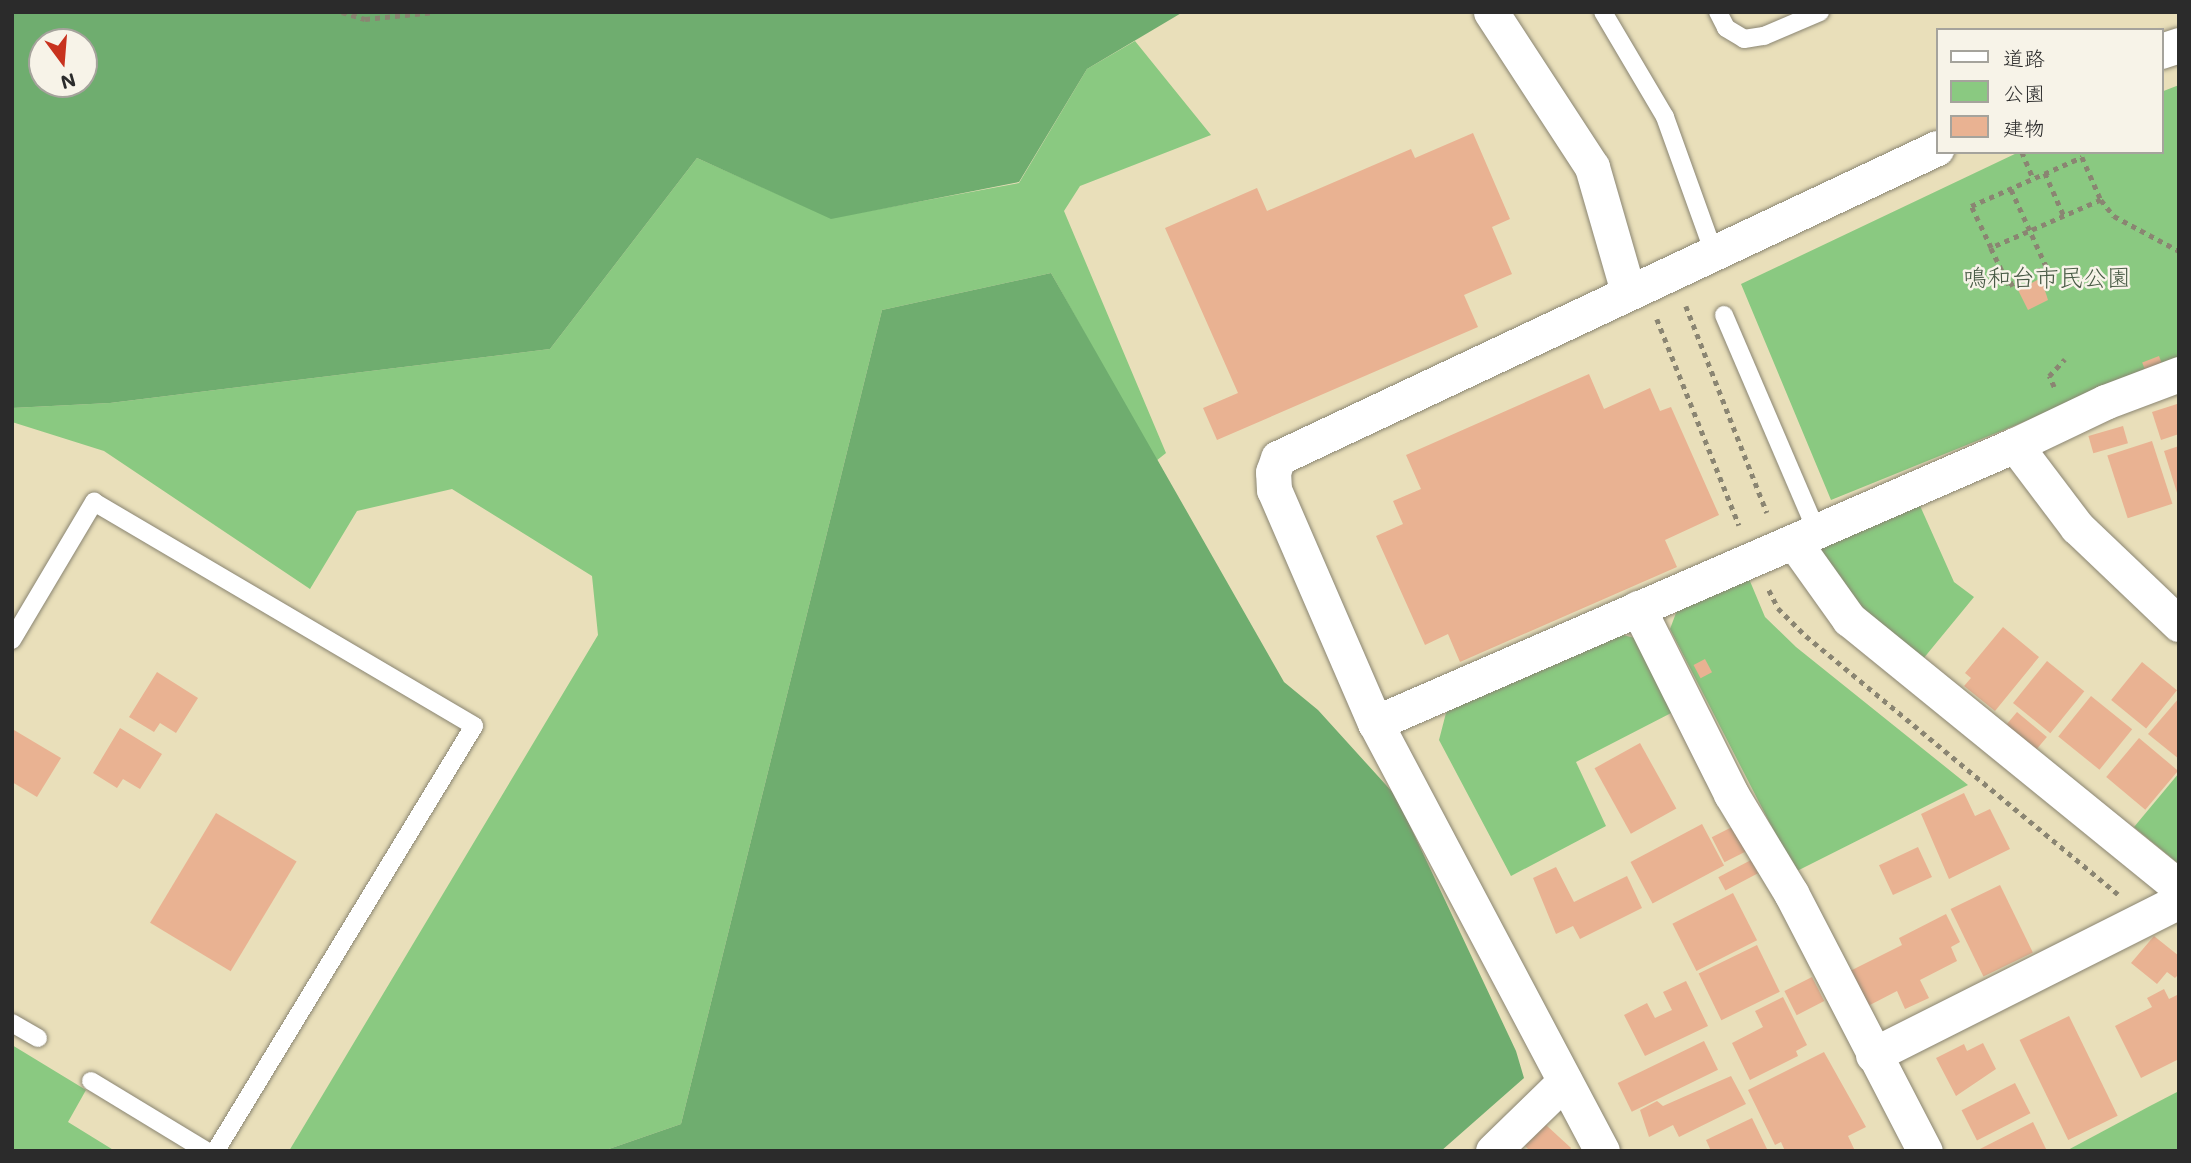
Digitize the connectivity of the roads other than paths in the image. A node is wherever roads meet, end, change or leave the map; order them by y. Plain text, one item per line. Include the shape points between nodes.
1 (1490, 12) edge
2 (1603, 12) edge
3 (1718, 12) edge
4 (1820, 12) edge
5 (1936, 148) edge
6 (1714, 253) junction
7 (1628, 292) junction
8 (1724, 315) dead end
9 (2179, 374) edge
10 (2015, 445) junction
11 (1797, 541) junction
12 (1638, 608) junction
13 (2179, 624) edge
14 (12, 639) edge
15 (1375, 723) junction
16 (2179, 887) edge
17 (2179, 901) edge
18 (12, 1023) edge
19 (38, 1038) dead end
20 (1873, 1055) junction
21 (91, 1081) dead end
22 (1565, 1081) junction
23 (206, 1151) edge
24 (216, 1151) edge
25 (1493, 1151) edge
26 (1602, 1151) edge
27 (1925, 1151) edge

1 - 7 street via 1592,167
2 - 6 lane via 1665,117
3 - 4 lane via 1726,28 1744,39 1764,36
5 - 6 street
6 - 7 street
7 - 15 street via 1278,458 1274,490
8 - 11 lane
9 - 10 street via 2105,402
10 - 11 street
10 - 13 street via 2077,527
11 - 12 street
11 - 16 street via 1849,619
12 - 15 street
12 - 20 street via 1731,794 1791,893
14 - 24 lane via 94,502 474,726
15 - 22 street
17 - 20 street
18 - 19 lane
20 - 27 street
21 - 23 lane
22 - 25 street
22 - 26 street

